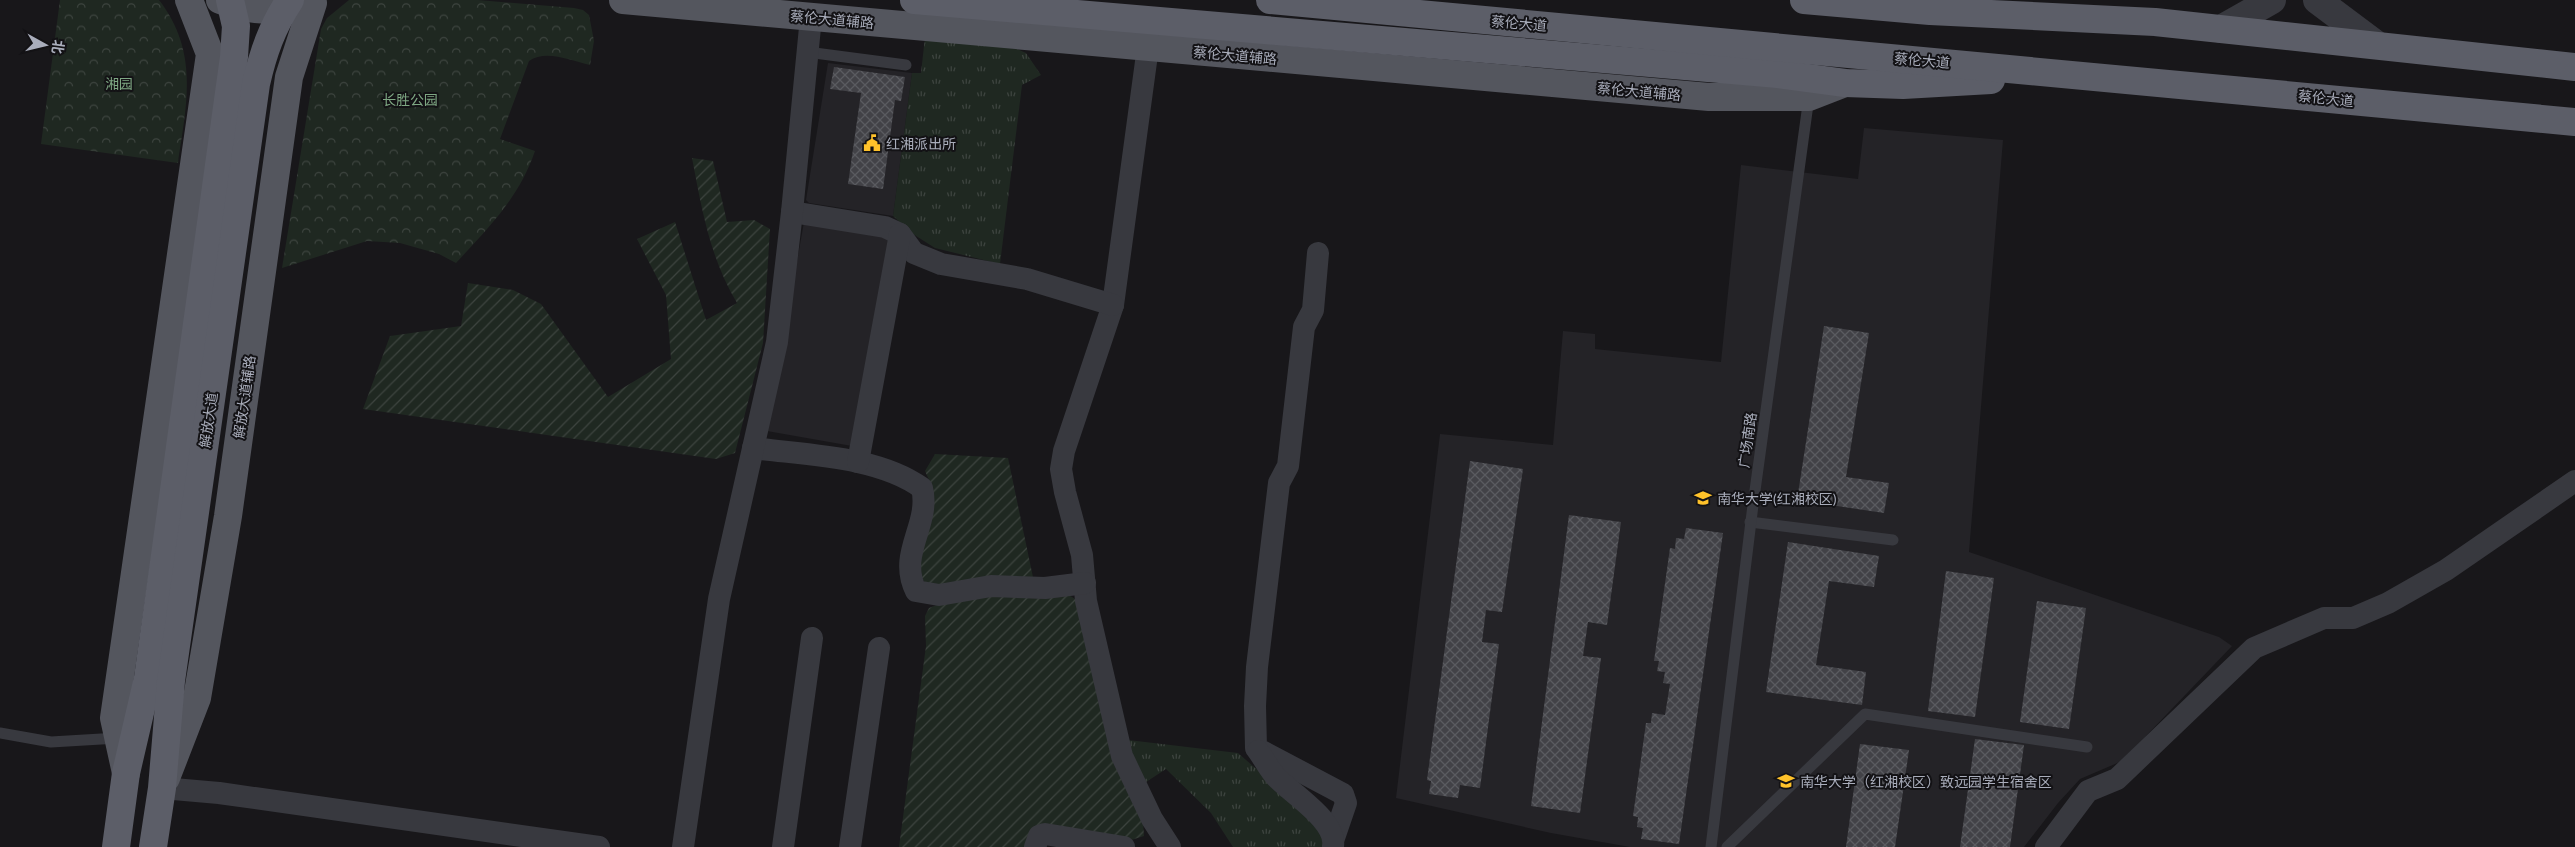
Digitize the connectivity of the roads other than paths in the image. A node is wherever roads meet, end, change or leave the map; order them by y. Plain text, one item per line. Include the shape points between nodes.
1 (189, 0) edge
2 (220, 0) edge
3 (230, 0) edge
4 (623, 0) edge
5 (914, 0) edge
6 (1270, 0) edge
7 (1804, 0) edge
8 (2033, 0) edge
9 (2272, 0) edge
10 (2318, 0) edge
11 (300, 4) edge
12 (810, 17) junction
13 (2155, 22) junction
14 (2221, 29) junction
15 (2378, 45) junction
16 (1148, 47) junction
17 (807, 52) junction
18 (234, 56) junction
19 (906, 65) dead end
20 (2575, 67) edge
21 (2077, 74) junction
22 (1845, 82) junction
23 (1809, 97) junction
24 (2575, 122) edge
25 (792, 212) junction
26 (900, 234) junction
27 (1318, 253) dead end
28 (1113, 305) junction
29 (753, 448) junction
30 (858, 462) junction
31 (2575, 481) edge
32 (1750, 522) junction
33 (1893, 540) dead end
34 (1085, 583) junction
35 (812, 638) dead end
36 (879, 648) dead end
37 (160, 679) junction
38 (0, 733) edge
39 (118, 738) junction
40 (2087, 747) dead end
41 (1256, 748) junction
42 (126, 773) junction
43 (162, 788) junction
44 (1334, 842) edge
45 (116, 847) edge
46 (153, 847) edge
47 (600, 847) edge
48 (683, 847) edge
49 (783, 847) edge
50 (850, 847) edge
51 (1035, 847) edge
52 (1124, 847) edge
53 (1170, 847) edge
54 (1711, 847) edge
55 (1727, 847) edge
56 (2046, 847) edge

1 - 39 main road via 210,54 114,718
2 - 11 main road via 237,8 280,11
2 - 18 highway
3 - 18 highway, 解放大道 via 236,26
4 - 12 main road, 蔡伦大道辅路
5 - 22 highway
6 - 21 highway, 蔡伦大道
7 - 13 highway via 1930,11
8 - 13 highway
9 - 14 street
10 - 15 street
11 - 37 highway, 解放大道 via 264,48 256,84
11 - 43 main road, 解放大道辅路 via 228,516 197,698
12 - 16 main road, 蔡伦大道辅路
12 - 17 street
13 - 14 highway
14 - 15 highway
15 - 20 highway
16 - 23 main road, 蔡伦大道辅路 via 1709,97
16 - 28 street
17 - 19 lane
17 - 25 street
18 - 37 highway, 解放大道
21 - 22 highway via 1903,85
21 - 24 highway, 蔡伦大道
22 - 23 main road, 蔡伦大道辅路
23 - 32 lane, 广场南路
25 - 26 street via 885,227
25 - 29 street via 777,342
26 - 28 street via 914,253 940,264 1027,279
26 - 30 street
27 - 41 street via 1313,310 1304,327 1288,466 1279,483 1257,667
28 - 34 street via 1064,451 1061,469 1082,555
29 - 30 street
29 - 48 street via 719,599
30 - 34 street via 911,480 922,488 925,501 923,515 914,538 910,562 910,578 916,591 939,595 991,586 1045,588
31 - 56 street via 2446,570 2388,603 2353,618 2324,618 2254,648 2117,779 2088,791
32 - 33 lane
32 - 54 lane, 广场南路
34 - 53 street via 1086,601 1122,756 1152,819
35 - 49 street
36 - 50 street
37 - 42 highway, 解放大道
37 - 43 highway, 解放大道
38 - 39 lane via 51,742
39 - 42 main road
40 - 55 lane via 1866,714
41 - 44 street via 1274,775 1326,822
41 - 44 street via 1344,794 1346,803
42 - 45 highway, 解放大道
43 - 46 highway, 解放大道
43 - 47 street via 220,793
51 - 52 street via 1039,836 1045,834

